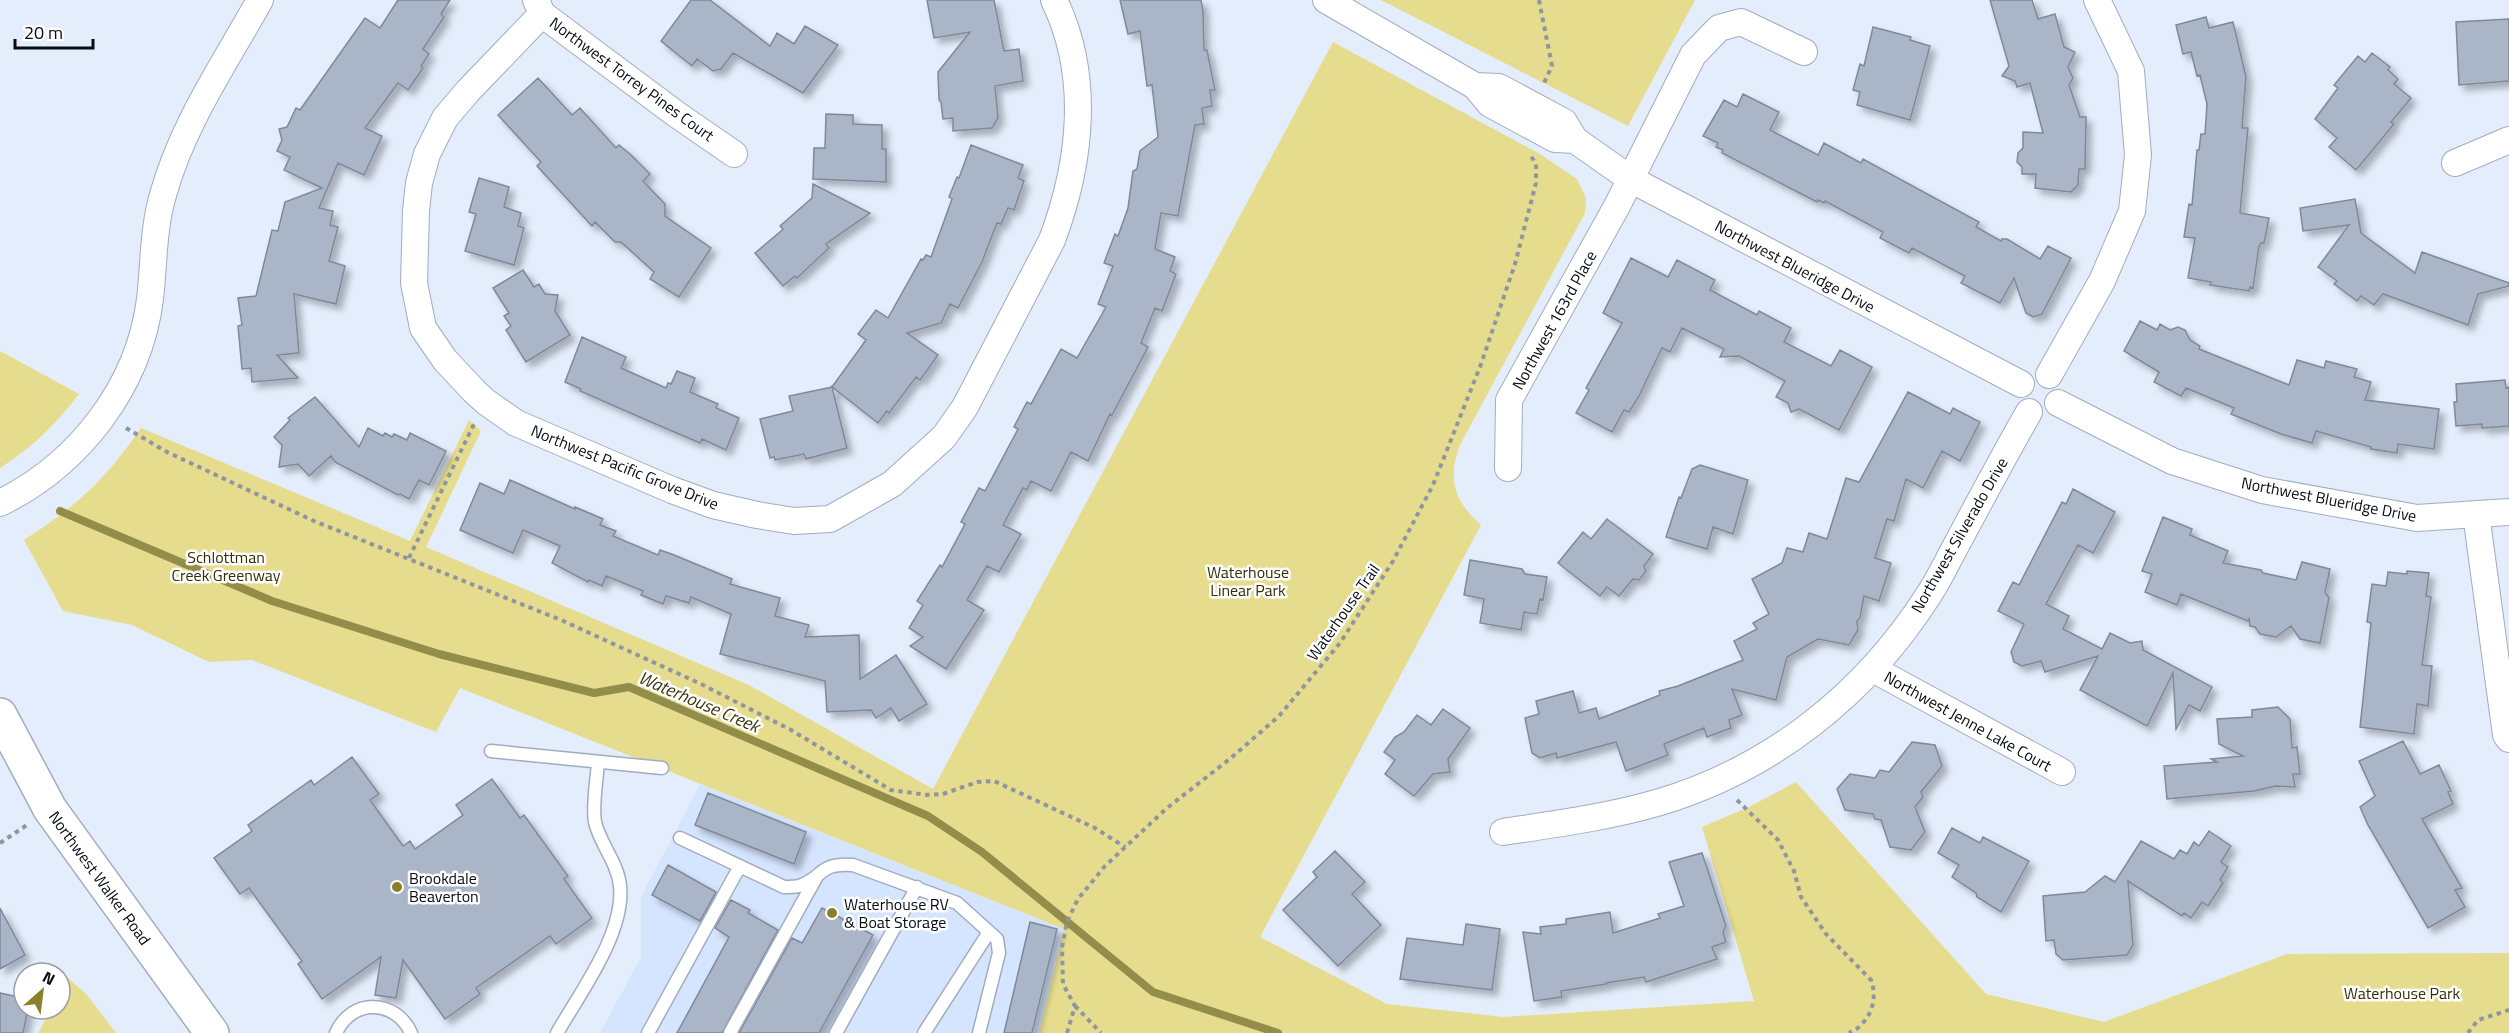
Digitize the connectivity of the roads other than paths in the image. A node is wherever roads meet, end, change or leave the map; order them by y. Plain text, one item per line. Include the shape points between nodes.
1 (260, 0) edge
2 (1054, 0) edge
3 (1326, 0) edge
4 (2097, 0) edge
5 (539, 7) edge
6 (1804, 52) dead end
7 (2509, 140) edge
8 (734, 154) dead end
9 (2455, 163) dead end
10 (1632, 180) junction
11 (2049, 375) junction
12 (2021, 384) junction
13 (2058, 403) junction
14 (2029, 412) junction
15 (1508, 468) dead end
16 (0, 503) edge
17 (2509, 512) edge
18 (2476, 514) junction
19 (1874, 669) junction
20 (0, 715) edge
21 (2509, 739) edge
22 (491, 751) dead end
23 (598, 762) junction
24 (662, 768) dead end
25 (2062, 772) dead end
26 (1503, 832) dead end
27 (680, 838) dead end
28 (740, 866) junction
29 (822, 870) junction
30 (917, 887) junction
31 (989, 932) junction
32 (212, 1033) edge
33 (336, 1033) edge
34 (411, 1033) edge
35 (557, 1033) edge
36 (648, 1033) edge
37 (730, 1033) edge
38 (836, 1033) edge
39 (924, 1033) edge
40 (979, 1033) edge

1 - 16 street via 185,134 175,160 162,197 145,329 124,382 110,409 86,437 22,492
2 - 5 street, Northwest Pacific Grove Drive via 1073,57 1079,121 1073,167 1052,240 965,407 944,437 892,484 830,519 794,521 713,505 516,423 486,402 445,360 423,328 414,283 418,183 426,154 445,118
3 - 10 street, Northwest Blueridge Drive via 1475,86 1499,87 1564,122 1575,140
4 - 11 street via 2131,71 2138,155 2132,211 2102,281
5 - 8 street, Northwest Torrey Pines Court
6 - 10 street, Northwest 163rd Place via 1742,22 1719,28 1694,55
7 - 9 street
10 - 12 street, Northwest Blueridge Drive
10 - 15 street, Northwest 163rd Place via 1509,400
11 - 12 street via 2031,374
11 - 13 street via 2059,387
12 - 14 street via 2019,400
13 - 14 street via 2047,413
13 - 18 street, Northwest Blueridge Drive via 2172,461 2262,490 2417,518
14 - 19 street, Northwest Silverado Drive via 1928,595
17 - 18 street, Northwest Blueridge Drive
18 - 21 street
19 - 25 street, Northwest Jenne Lake Court
19 - 26 street, Northwest Silverado Drive via 1784,745 1726,777 1661,802 1599,817
20 - 32 main road, Northwest Walker Road via 50,809
22 - 23 lane
23 - 24 lane
23 - 35 lane via 595,821 620,885 621,903 606,948
27 - 28 lane
28 - 29 lane via 784,887 799,886
28 - 36 lane
29 - 30 lane via 838,864 853,865
29 - 37 lane
30 - 31 lane via 957,903
30 - 38 lane
31 - 39 lane
31 - 40 lane via 997,939 999,952
33 - 34 lane via 348,1015 374,1006 398,1014

